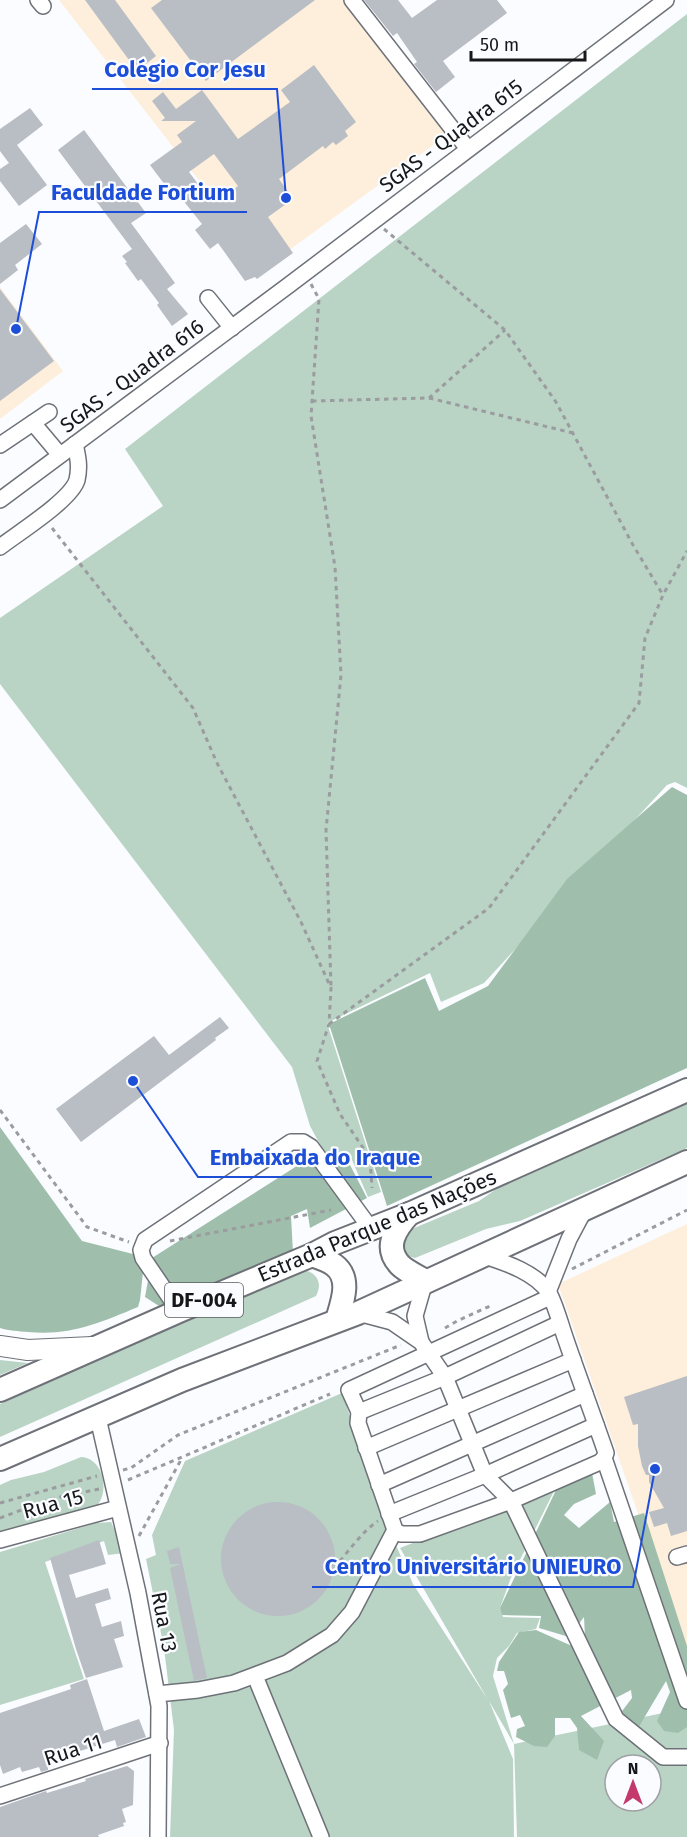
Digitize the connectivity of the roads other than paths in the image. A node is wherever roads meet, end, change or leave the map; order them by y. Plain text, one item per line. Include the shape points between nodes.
1 (352, 0) edge
2 (666, 0) edge
3 (468, 149) junction
4 (289, 285) joint
5 (208, 298) dead end
6 (232, 328) junction
7 (49, 412) dead end
8 (33, 423) junction
9 (75, 444) junction
10 (0, 445) edge
11 (60, 455) junction
12 (0, 500) edge
13 (0, 547) edge
14 (687, 1090) edge
15 (687, 1162) edge
16 (586, 1208) junction
17 (409, 1214) junction
18 (371, 1229) junction
19 (312, 1255) junction
20 (482, 1255) junction
21 (425, 1281) junction
22 (551, 1289) junction
23 (179, 1311) junction
24 (358, 1312) junction
25 (337, 1320) junction
26 (560, 1323) junction
27 (0, 1346) edge
28 (98, 1347) junction
29 (425, 1348) junction
30 (573, 1360) junction
31 (445, 1377) junction
32 (0, 1390) edge
33 (585, 1394) junction
34 (458, 1408) junction
35 (359, 1412) junction
36 (98, 1418) junction
37 (596, 1425) junction
38 (472, 1443) junction
39 (366, 1448) junction
40 (604, 1458) junction
41 (0, 1459) edge
42 (486, 1475) junction
43 (379, 1485) junction
44 (511, 1500) junction
45 (118, 1508) junction
46 (389, 1514) junction
47 (395, 1530) junction
48 (0, 1540) edge
49 (255, 1676) junction
50 (157, 1694) junction
51 (687, 1701) edge
52 (160, 1743) junction
53 (687, 1757) edge
54 (0, 1796) edge
55 (158, 1837) edge
56 (321, 1837) edge

1 - 3 street
2 - 3 street, SGAS - Quadra 615
3 - 4 street, SGAS - Quadra 615
4 - 6 street, SGAS - Quadra 616
5 - 6 street
6 - 9 street, SGAS - Quadra 616
7 - 8 street
8 - 10 street
8 - 11 street
9 - 11 street, SGAS - Quadra 616
9 - 13 street via 80,464 76,483 68,495
11 - 12 street, SGAS - Quadra 616
14 - 17 highway, Estrada Parque das Nações / DF-004
15 - 16 highway
16 - 20 highway
16 - 22 street via 568,1239
17 - 18 highway, Estrada Parque das Nações / DF-004
17 - 21 highway via 398,1226 392,1241 393,1254 400,1265
18 - 19 highway, Estrada Parque das Nações / DF-004
18 - 23 street via 311,1147 291,1142 145,1240 143,1258
19 - 23 highway, Estrada Parque das Nações / DF-004
19 - 25 highway via 332,1263 342,1274 345,1288
20 - 21 highway
20 - 22 street via 525,1272
21 - 24 highway
21 - 29 street via 415,1316
22 - 26 street
22 - 29 street
23 - 28 highway, Estrada Parque das Nações / DF-004
24 - 25 highway
24 - 29 street via 392,1322
25 - 36 highway via 182,1380
26 - 30 street
26 - 31 street
27 - 28 main road via 28,1350
28 - 32 highway, Estrada Parque das Nações / DF-004
29 - 31 street
29 - 35 street via 349,1390
30 - 33 street
30 - 34 street
31 - 34 street
31 - 35 street
33 - 37 street
33 - 38 street
34 - 38 street
34 - 39 street
35 - 39 street via 358,1423
36 - 41 highway
36 - 45 street, Rua 13
37 - 40 street via 606,1453
37 - 42 street
38 - 42 street
38 - 43 street
39 - 43 street
40 - 44 street
40 - 51 street
42 - 44 street
42 - 46 street
43 - 46 street
44 - 47 street via 420,1534 401,1534
44 - 53 street via 616,1719 663,1757
45 - 48 street, Rua 15
45 - 50 street, Rua 13
46 - 47 street
47 - 49 street via 351,1612 332,1635 287,1663
49 - 50 street via 198,1690
49 - 56 street
50 - 52 street, Rua 13
52 - 54 street, Rua 11
52 - 55 street, Rua 13

